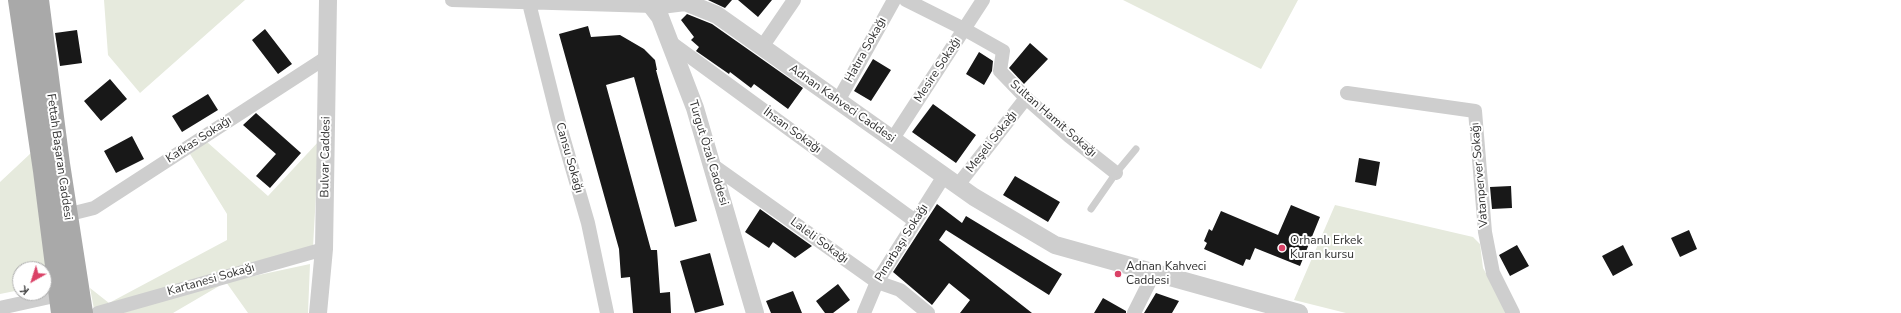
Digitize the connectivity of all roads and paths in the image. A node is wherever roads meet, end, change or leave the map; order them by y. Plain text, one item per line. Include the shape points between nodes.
1 (19, 0) edge
2 (38, 0) edge
3 (328, 0) edge
4 (452, 0) edge
5 (476, 0) edge
6 (794, 0) edge
7 (894, 0) edge
8 (906, 0) edge
9 (983, 0) edge
10 (652, 2) edge
11 (529, 3) junction
12 (964, 28) junction
13 (670, 42) junction
14 (762, 47) junction
15 (327, 57) junction
16 (1347, 93) dead end
17 (1026, 98) junction
18 (838, 101) junction
19 (892, 140) junction
20 (1136, 149) dead end
21 (711, 164) junction
22 (1116, 173) junction
23 (951, 180) junction
24 (1090, 209) dead end
25 (66, 215) junction
26 (915, 221) junction
27 (324, 249) junction
28 (1154, 273) junction
29 (876, 282) junction
30 (60, 304) edge
31 (0, 308) edge
32 (1265, 309) edge
33 (82, 313) edge
34 (98, 313) edge
35 (318, 313) edge
36 (607, 313) edge
37 (755, 313) edge
38 (864, 313) edge
39 (928, 313) edge
40 (1134, 313) edge
41 (1299, 313) edge
42 (1514, 313) edge

1 - 30 main road, Fettah Başaran Caddesi
2 - 25 main road, Fettah Başaran Caddesi
3 - 15 street, Bulvar Caddesi
4 - 5 street
5 - 11 street
6 - 14 street
7 - 18 street, Hatıra Sokağı
8 - 12 street, Sultan Hamit Sokağı
9 - 12 street, Mesire Sokağı
10 - 11 street
10 - 13 street, Turgut Özal Caddesi
10 - 14 street, Adnan Kahveci Caddesi via 685,2 717,15
11 - 36 street, Cansu Sokağı via 559,123 588,223
12 - 17 street, Sultan Hamit Sokağı via 1003,51 1000,72
12 - 19 street, Mesire Sokağı
13 - 21 street, Turgut Özal Caddesi via 695,108
13 - 26 street, İhsan Sokağı
14 - 18 street, Adnan Kahveci Caddesi
15 - 25 street, Kafkas Sokağı via 94,208
15 - 27 street, Bulvar Caddesi
16 - 42 street, Vatanperver Sokağı via 1475,111 1486,236 1493,273
17 - 22 street, Sultan Hamit Sokağı via 1068,136
17 - 23 street, Meşeli Sokağı
18 - 19 street, Adnan Kahveci Caddesi
19 - 23 street, Adnan Kahveci Caddesi
20 - 22 lane
21 - 29 street, Laleli Sokağı
21 - 37 street, Turgut Özal Caddesi
22 - 24 lane
23 - 26 street, Pınarbaşı Sokağı
23 - 28 street, Adnan Kahveci Caddesi via 974,197 1055,245
25 - 33 main road, Fettah Başaran Caddesi
26 - 29 street, Pınarbaşı Sokağı
27 - 34 street, Kartanesi Sokağı
27 - 35 street, Bulvar Caddesi
28 - 32 street, Adnan Kahveci Caddesi
28 - 40 street
29 - 38 street, Pınarbaşı Sokağı
29 - 39 street, Laleli Sokağı via 900,290
30 - 31 street
32 - 41 street, Adnan Kahveci Caddesi

